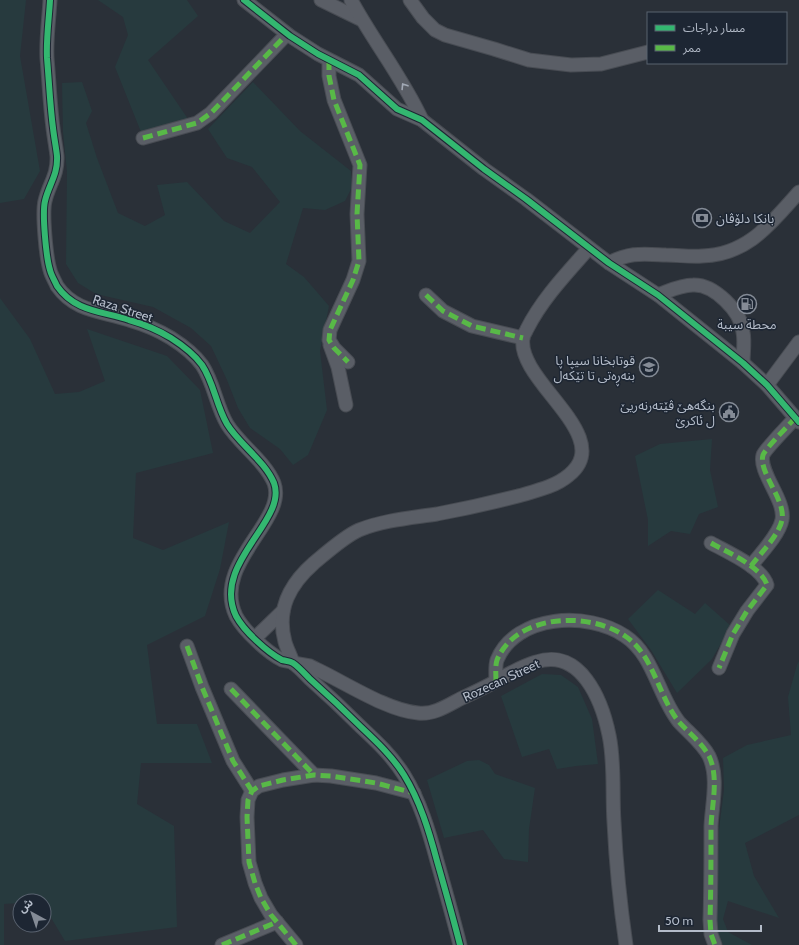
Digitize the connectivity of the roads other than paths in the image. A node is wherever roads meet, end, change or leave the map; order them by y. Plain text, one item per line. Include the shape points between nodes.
1 (50, 0) edge
2 (244, 0) edge
3 (321, 0) edge
4 (351, 0) edge
5 (410, 0) edge
6 (362, 20) junction
7 (287, 34) junction
8 (647, 52) edge
9 (329, 60) junction
10 (422, 120) junction
11 (144, 138) dead end
12 (799, 192) edge
13 (589, 248) junction
14 (609, 263) junction
15 (426, 294) dead end
16 (658, 295) junction
17 (523, 338) junction
18 (329, 340) junction
19 (799, 342) edge
20 (348, 362) dead end
21 (743, 362) junction
22 (767, 385) junction
23 (346, 405) dead end
24 (797, 420) edge
25 (711, 543) dead end
26 (751, 566) junction
27 (283, 610) junction
28 (255, 638) junction
29 (187, 646) dead end
30 (293, 663) junction
31 (719, 668) dead end
32 (496, 681) junction
33 (231, 689) dead end
34 (314, 775) junction
35 (252, 791) junction
36 (414, 793) junction
37 (277, 922) junction
38 (222, 945) edge
39 (296, 945) edge
40 (460, 945) edge
41 (626, 945) edge
42 (715, 945) edge

1 - 28 street, Raza Street via 47,56 57,156 57,171 45,200 44,214 50,270 57,285 76,303 92,311 127,319 153,329 189,351 201,363 209,378 227,424 274,483 276,495 271,510 232,579 232,598 236,615 244,628
2 - 7 street
3 - 6 street
4 - 6 street
5 - 8 street via 435,30 529,60 571,65 601,64
10 -> 6 street via 412,98
7 - 9 street
7 - 11 street via 211,113 197,123
9 - 10 street via 359,75 397,109
9 - 18 street via 334,100 360,166 357,214 359,261 351,286 330,330
10 - 13 street
12 - 14 street via 765,230 745,245 727,253 703,256 637,253 621,256
13 - 14 street
13 - 17 street via 534,316
14 - 16 street
15 - 17 street via 443,311 472,326
16 - 21 street
16 - 21 street via 695,284 725,300 735,311 743,331
17 - 27 street via 529,365 576,431 583,450 580,464 558,483 529,493 453,511 378,523 357,530 296,581
18 - 20 street
18 - 23 street
19 - 22 street
21 - 22 street
22 - 24 street
24 - 26 street via 764,454 763,463 782,508 782,520 777,532
25 - 26 street
26 - 31 street via 766,580 767,585 733,634
27 - 28 street
27 - 30 street via 285,642
28 - 30 street, Raza Street via 281,659
29 - 35 street via 233,761
30 - 32 street, Rozecan Street via 310,666 396,708 418,714 436,711
30 - 36 street via 388,753
32 - 41 street, Rozecan Street via 537,661 564,661 586,678 603,711 612,757 616,859
32 - 42 street via 496,661 505,646 530,627 553,621 592,623 610,628 625,636 645,657 669,706 709,756 712,766 714,790 710,920
33 - 34 street
34 - 35 street via 259,786
34 - 36 street via 376,783
35 - 37 street via 246,817 249,862 261,898
36 - 40 street via 429,830
37 - 38 street
37 - 39 street

